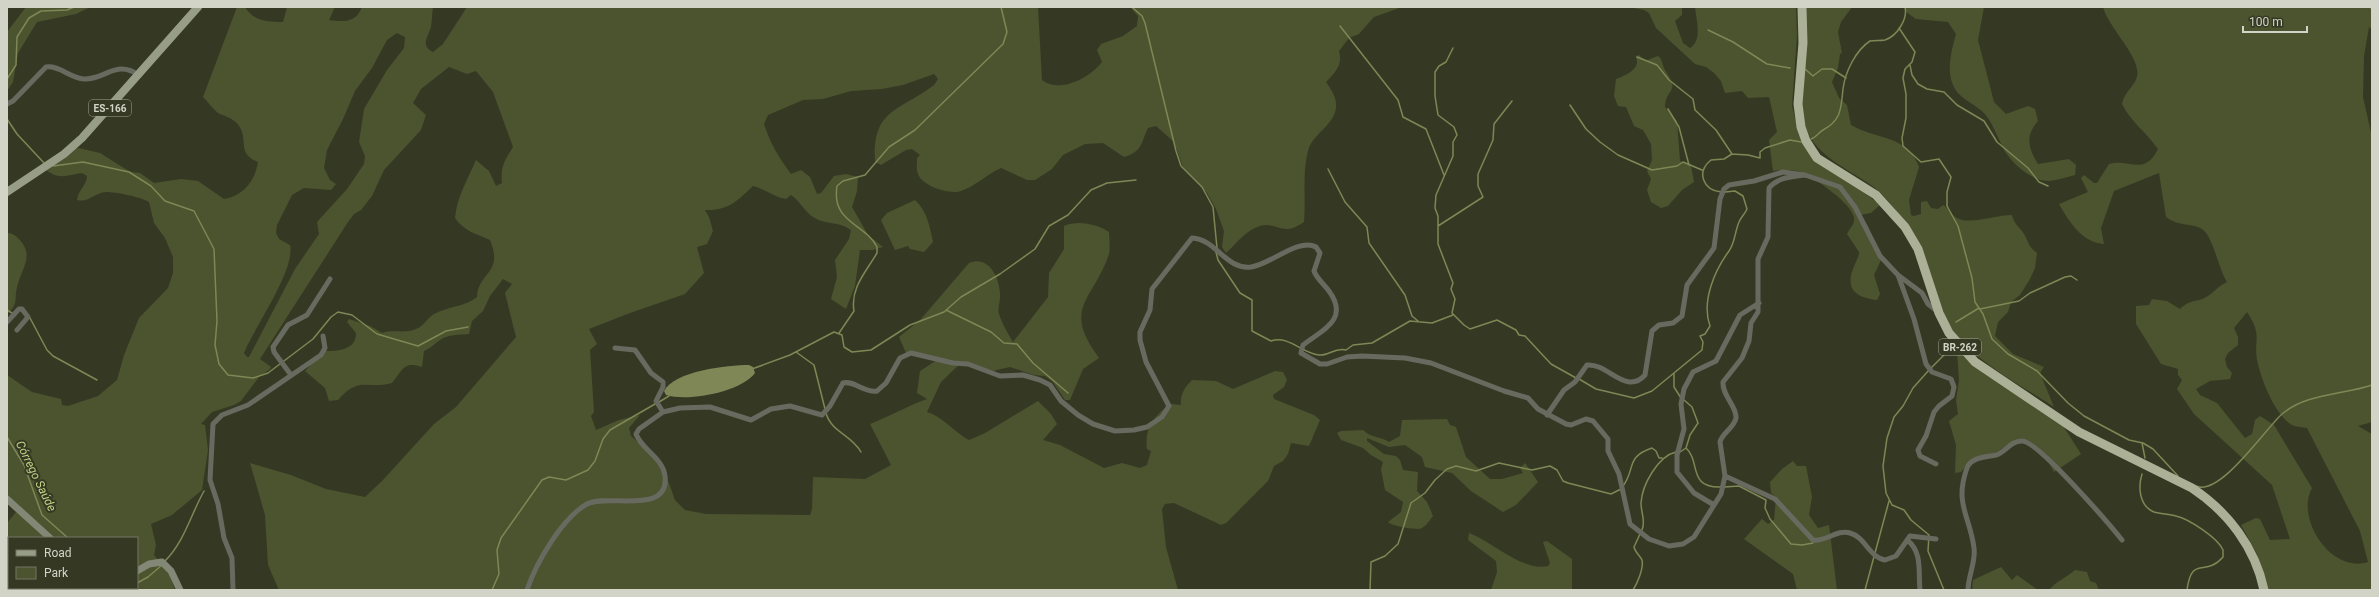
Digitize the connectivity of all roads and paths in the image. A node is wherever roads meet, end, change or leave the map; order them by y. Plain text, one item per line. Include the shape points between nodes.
1 (198, 7) edge
2 (1802, 7) edge
3 (139, 75) junction
4 (7, 104) edge
5 (1805, 175) junction
6 (7, 192) edge
7 (1898, 275) junction
8 (330, 279) dead end
9 (1759, 303) junction
10 (1939, 312) junction
11 (7, 322) edge
12 (17, 330) dead end
13 (323, 336) dead end
14 (616, 348) dead end
15 (291, 375) junction
16 (663, 412) junction
17 (1548, 415) junction
18 (1936, 464) dead end
19 (1725, 476) junction
20 (7, 500) edge
21 (1714, 505) junction
22 (49, 537) edge
23 (1936, 539) dead end
24 (1907, 540) junction
25 (2122, 540) dead end
26 (138, 570) edge
27 (180, 590) edge
28 (233, 590) edge
29 (527, 590) edge
30 (1920, 590) edge
31 (1968, 590) edge
32 (2264, 590) edge

1 - 3 main road, ES-166
2 - 10 highway, BR-262 via 1803,43 1798,104 1806,141 1818,158 1876,195 1905,227 1918,249
3 - 4 street via 122,68 83,79 52,66 46,67
3 - 6 main road, ES-166 via 73,146
5 - 7 street via 1833,183 1844,192 1880,256
5 - 9 street via 1776,181 1770,188 1768,237 1758,259
5 - 17 street via 1783,172 1727,187 1720,199 1714,248 1687,285 1682,316 1673,323 1660,325 1652,331 1645,375 1638,382 1628,383 1600,366 1587,365 1575,382 1564,390
7 - 10 street via 1918,289 1928,304
7 - 18 street via 1914,319 1926,364 1932,372 1951,379 1954,387 1952,396 1934,412 1918,450 1920,456
8 - 15 street via 307,315 288,325 274,344 274,352
9 - 19 street via 1758,312 1751,323 1747,347 1740,362 1723,382 1724,394 1736,414 1733,424 1720,442
9 - 21 street via 1740,316 1716,361 1693,372 1684,389 1681,404 1684,429 1677,456 1677,472 1694,493
10 - 32 highway, BR-262 via 1949,334 1961,348 1993,374 2079,432 2192,488 2207,498 2241,535 2253,558
11 - 12 street via 22,309 28,318
13 - 15 street via 323,353
14 - 16 street via 635,350 651,373 663,382 656,401
15 - 28 street via 248,406 218,418 212,428 210,480 218,504 225,543 232,558
16 - 17 street via 680,408 710,407 754,420 771,409 795,406 822,415 843,383 848,382 866,391 876,391 886,383 900,358 910,353 968,364 1000,376 1023,375 1036,379 1050,385 1065,405 1085,420 1115,431 1141,429 1157,421 1166,413 1169,406 1146,362 1140,340 1141,328 1150,310 1152,289 1192,238 1206,241 1229,261 1246,267 1258,265 1303,245 1318,249 1320,253 1314,271 1332,295 1337,309 1327,329 1300,348 1300,353 1316,362 1327,364 1347,357 1362,356 1405,358 1431,363 1528,398
16 - 29 street via 636,434 664,470 663,490 658,496 647,500 596,501 582,508 551,541
17 - 21 street via 1569,425 1589,420 1600,428 1608,438 1608,451 1618,471 1629,522 1649,539 1672,546 1683,544 1698,533
19 - 21 street via 1723,488
19 - 24 street via 1775,499 1813,540 1850,533 1860,539 1876,556 1885,560 1896,556
20 - 22 street
23 - 24 street via 1912,535
24 - 30 street via 1915,548 1919,558
25 - 31 street via 2082,494 2032,445 2022,440 2013,442 1999,454 1972,462 1967,468 1961,501 1974,549
26 - 27 street via 149,564 162,562 171,571

